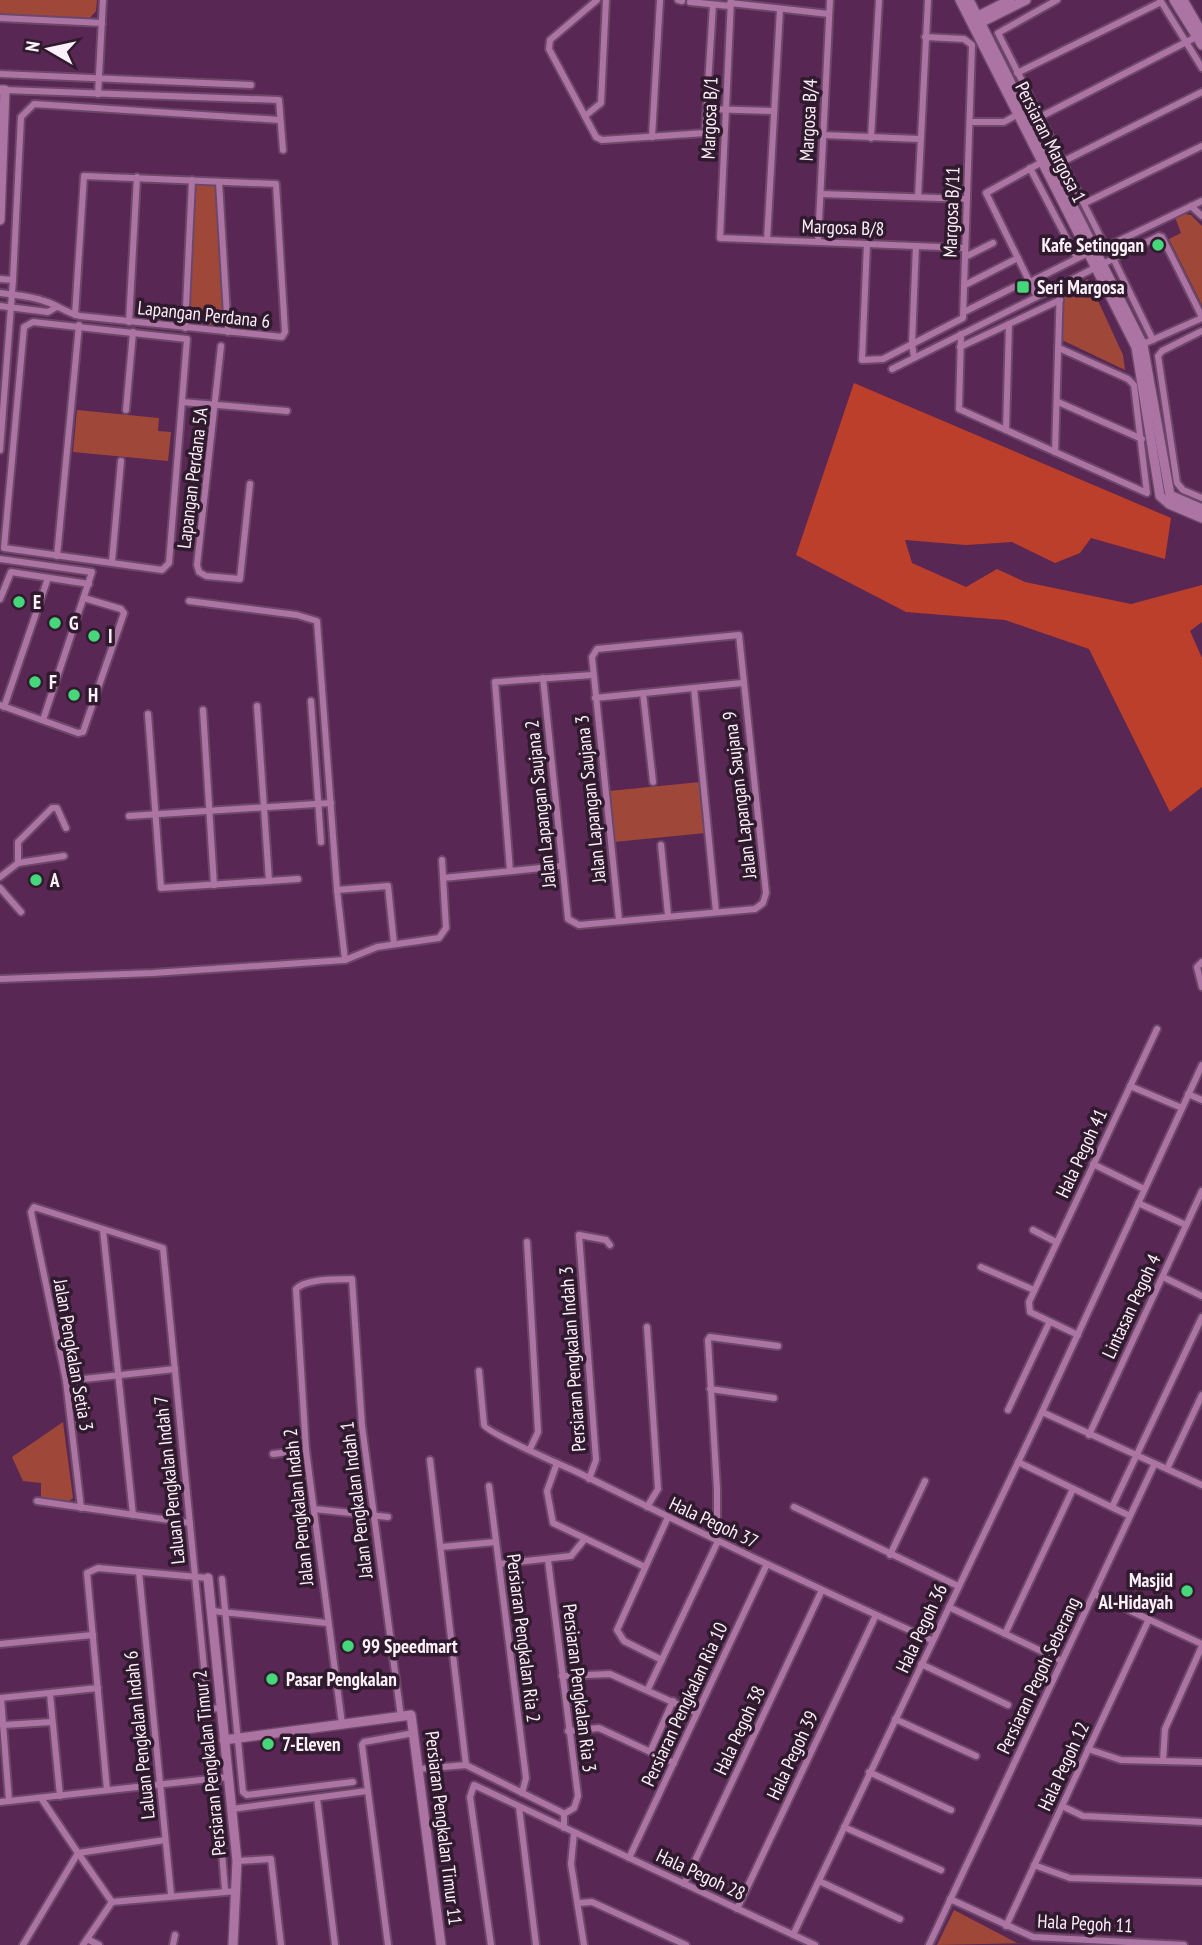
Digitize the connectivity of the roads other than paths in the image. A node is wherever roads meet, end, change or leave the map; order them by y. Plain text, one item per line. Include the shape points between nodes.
1 (103, 0) edge
2 (597, 0) edge
3 (606, 0) edge
4 (660, 0) edge
5 (830, 0) edge
6 (879, 0) edge
7 (928, 0) edge
8 (960, 0) edge
9 (1010, 0) edge
10 (1026, 0) edge
11 (1058, 0) edge
12 (1174, 0) edge
13 (1183, 0) edge
14 (1160, 1) edge
15 (690, 2) edge
16 (730, 3) edge
17 (713, 5) junction
18 (780, 9) junction
19 (829, 14) junction
20 (978, 17) edge
21 (0, 18) edge
22 (102, 23) junction
23 (925, 37) junction
24 (1200, 38) edge
25 (1186, 44) junction
26 (1202, 68) edge
27 (1017, 73) junction
28 (0, 74) edge
29 (99, 78) junction
30 (251, 85) dead end
31 (3, 90) edge
32 (1202, 92) edge
33 (98, 94) junction
34 (126, 94) junction
35 (205, 97) junction
36 (707, 109) junction
37 (725, 110) junction
38 (125, 111) junction
39 (774, 111) junction
40 (1018, 114) junction
41 (204, 115) junction
42 (585, 116) junction
43 (1040, 117) junction
44 (280, 120) junction
45 (971, 122) junction
46 (1030, 122) junction
47 (823, 135) junction
48 (652, 137) junction
49 (871, 138) junction
50 (919, 139) junction
51 (1202, 146) edge
52 (283, 150) dead end
53 (1046, 160) junction
54 (1064, 161) junction
55 (1030, 167) junction
56 (137, 177) junction
57 (192, 180) junction
58 (219, 182) junction
59 (1, 191) edge
60 (17, 192) junction
61 (821, 194) junction
62 (918, 197) junction
63 (967, 199) junction
64 (1202, 201) edge
65 (1085, 203) junction
66 (1191, 206) junction
67 (1202, 216) edge
68 (0, 220) edge
69 (720, 238) joint
70 (767, 240) junction
71 (818, 242) junction
72 (993, 243) dead end
73 (867, 244) junction
74 (916, 246) junction
75 (965, 248) junction
76 (1087, 253) junction
77 (965, 257) junction
78 (1018, 258) junction
79 (1077, 258) junction
80 (1114, 258) junction
81 (1098, 266) junction
82 (0, 279) edge
83 (13, 281) junction
84 (1030, 282) junction
85 (1060, 284) junction
86 (965, 285) junction
87 (1014, 287) dead end
88 (0, 293) edge
89 (12, 295) junction
90 (1036, 295) junction
91 (1060, 300) junction
92 (0, 306) edge
93 (11, 307) junction
94 (55, 309) junction
95 (964, 312) junction
96 (77, 316) junction
97 (1202, 317) edge
98 (129, 322) junction
99 (1009, 324) junction
100 (78, 327) junction
101 (185, 328) junction
102 (1200, 331) edge
103 (133, 332) junction
104 (228, 332) junction
105 (961, 334) junction
106 (1153, 340) junction
107 (912, 344) junction
108 (221, 346) dead end
109 (1139, 346) junction
110 (960, 347) junction
111 (1059, 348) junction
112 (915, 357) junction
113 (892, 369) dead end
114 (182, 402) junction
115 (1058, 402) junction
116 (216, 404) junction
117 (126, 410) dead end
118 (287, 411) dead end
119 (1006, 430) junction
120 (1142, 439) junction
121 (0, 450) edge
122 (1055, 452) junction
123 (121, 461) dead end
124 (250, 484) dead end
125 (1202, 498) edge
126 (1202, 509) edge
127 (1202, 518) edge
128 (57, 556) junction
129 (0, 559) edge
130 (112, 562) junction
131 (48, 578) junction
132 (89, 584) junction
133 (0, 598) edge
134 (84, 598) junction
135 (189, 601) dead end
136 (592, 675) junction
137 (543, 678) junction
138 (742, 683) junction
139 (694, 688) junction
140 (643, 694) junction
141 (595, 698) junction
142 (311, 701) dead end
143 (2, 706) edge
144 (257, 706) dead end
145 (203, 710) dead end
146 (148, 714) dead end
147 (43, 720) junction
148 (653, 782) dead end
149 (319, 803) junction
150 (331, 803) junction
151 (265, 807) junction
152 (209, 810) junction
153 (155, 814) junction
154 (129, 816) dead end
155 (66, 828) dead end
156 (321, 842) dead end
157 (661, 845) dead end
158 (64, 856) dead end
159 (442, 860) dead end
160 (18, 863) junction
161 (561, 866) junction
162 (510, 871) junction
163 (0, 877) edge
164 (443, 878) junction
165 (298, 879) dead end
166 (269, 881) junction
167 (215, 885) junction
168 (0, 887) edge
169 (337, 890) junction
170 (21, 912) dead end
171 (716, 912) junction
172 (668, 915) junction
173 (619, 920) junction
174 (394, 944) junction
175 (345, 960) junction
176 (1199, 963) edge
177 (0, 979) edge
178 (1202, 986) edge
179 (1157, 1029) dead end
180 (1202, 1065) edge
181 (1130, 1086) junction
182 (1188, 1094) junction
183 (1202, 1100) edge
184 (1182, 1108) junction
185 (1093, 1164) junction
186 (1144, 1189) junction
187 (1202, 1191) edge
188 (1138, 1202) junction
189 (1186, 1225) junction
190 (103, 1230) junction
191 (1033, 1230) dead end
192 (527, 1242) dead end
193 (1056, 1242) junction
194 (610, 1245) dead end
195 (981, 1267) dead end
196 (1163, 1277) junction
197 (298, 1286) joint
198 (1034, 1290) junction
199 (1202, 1296) edge
200 (1202, 1317) edge
201 (1049, 1323) junction
202 (647, 1327) dead end
203 (1078, 1335) junction
204 (778, 1346) dead end
205 (174, 1369) junction
206 (479, 1371) dead end
207 (118, 1376) junction
208 (66, 1381) junction
209 (710, 1389) junction
210 (1202, 1395) edge
211 (774, 1398) dead end
212 (1007, 1410) dead end
213 (1042, 1412) junction
214 (1089, 1435) junction
215 (530, 1448) junction
216 (306, 1450) junction
217 (273, 1454) dead end
218 (1137, 1457) junction
219 (430, 1460) dead end
220 (1018, 1462) junction
221 (557, 1463) junction
222 (1154, 1465) junction
223 (1167, 1469) junction
224 (589, 1479) junction
225 (925, 1481) dead end
226 (1202, 1485) edge
227 (489, 1486) dead end
228 (1073, 1489) junction
229 (37, 1501) dead end
230 (647, 1507) junction
231 (794, 1507) dead end
232 (1112, 1507) junction
233 (81, 1508) junction
234 (314, 1509) junction
235 (133, 1515) junction
236 (373, 1516) junction
237 (1130, 1516) junction
238 (388, 1517) dead end
239 (668, 1517) junction
240 (190, 1524) junction
241 (710, 1536) junction
242 (583, 1540) junction
243 (718, 1541) junction
244 (496, 1542) junction
245 (441, 1547) junction
246 (890, 1555) junction
247 (548, 1560) junction
248 (499, 1564) junction
249 (767, 1564) junction
250 (645, 1567) junction
251 (139, 1572) junction
252 (195, 1577) junction
253 (208, 1578) joint
254 (222, 1578) dead end
255 (958, 1586) junction
256 (822, 1590) junction
257 (1094, 1594) junction
258 (949, 1608) junction
259 (212, 1611) junction
260 (223, 1612) junction
261 (876, 1615) junction
262 (1149, 1619) junction
263 (327, 1623) junction
264 (1006, 1634) junction
265 (93, 1635) junction
266 (932, 1640) junction
267 (0, 1644) edge
268 (1202, 1645) edge
269 (662, 1660) junction
270 (1062, 1661) junction
271 (920, 1664) junction
272 (562, 1676) junction
273 (97, 1688) junction
274 (648, 1689) junction
275 (50, 1694) junction
276 (0, 1698) edge
277 (673, 1701) junction
278 (1008, 1704) dead end
279 (221, 1708) junction
280 (697, 1713) junction
281 (401, 1717) junction
282 (895, 1719) junction
283 (52, 1722) junction
284 (342, 1724) junction
285 (3, 1725) junction
286 (568, 1731) junction
287 (414, 1733) junction
288 (237, 1738) junction
289 (224, 1740) junction
290 (1088, 1749) junction
291 (650, 1752) junction
292 (976, 1756) dead end
293 (1163, 1760) junction
294 (1202, 1762) edge
295 (674, 1763) junction
296 (466, 1765) junction
297 (419, 1769) junction
298 (869, 1772) junction
299 (228, 1777) junction
300 (216, 1778) junction
301 (353, 1782) dead end
302 (160, 1784) junction
303 (344, 1784) junction
304 (107, 1790) junction
305 (367, 1791) junction
306 (522, 1793) junction
307 (346, 1794) junction
308 (60, 1796) junction
309 (41, 1798) junction
310 (317, 1798) junction
311 (9, 1801) junction
312 (0, 1802) edge
313 (1062, 1806) junction
314 (519, 1807) junction
315 (232, 1809) junction
316 (951, 1810) dead end
317 (564, 1814) junction
318 (1202, 1822) edge
319 (844, 1827) junction
320 (565, 1828) junction
321 (574, 1833) junction
322 (165, 1840) junction
323 (79, 1853) junction
324 (629, 1858) junction
325 (237, 1861) junction
326 (1034, 1865) junction
327 (941, 1870) dead end
328 (819, 1881) junction
329 (1202, 1882) edge
330 (684, 1884) junction
331 (225, 1890) junction
332 (237, 1891) junction
333 (171, 1894) junction
334 (950, 1899) junction
335 (112, 1902) junction
336 (579, 1903) junction
337 (737, 1909) junction
338 (901, 1919) dead end
339 (1006, 1926) junction
340 (175, 1935) dead end
341 (793, 1935) junction
342 (85, 1942) edge
343 (1046, 1942) edge
344 (23, 1945) edge
345 (99, 1945) edge
346 (173, 1945) edge
347 (233, 1945) edge
348 (281, 1945) edge
349 (335, 1945) edge
350 (388, 1945) edge
351 (442, 1945) edge
352 (491, 1945) edge
353 (536, 1945) edge
354 (584, 1945) edge
355 (687, 1945) edge
356 (815, 1945) edge
357 (929, 1945) edge
358 (1185, 1945) edge

1 - 22 street
2 - 42 street via 549,43
3 - 42 street via 601,103
4 - 48 street
5 - 19 street, Margosa B/4
6 - 49 street
7 - 23 street
8 - 20 street, Persiaran Margosa 1
9 - 20 street
10 - 20 street
11 - 27 street via 999,31
12 - 24 street
13 - 24 street
14 - 25 street
14 - 27 street
15 - 17 street
16 - 17 street
16 - 18 street
16 - 37 street, Margosa B/1
17 - 36 street
18 - 19 street
18 - 39 street
19 - 47 street, Margosa B/4
20 - 40 street, Persiaran Margosa 1
20 - 46 street, Persiaran Margosa 1
21 - 22 street
22 - 29 street
23 - 45 street, Margosa B/11 via 964,39 972,45
23 - 50 street
24 - 25 street
25 - 26 street
25 - 43 street
27 - 43 street
28 - 29 street
29 - 30 street
29 - 33 street
31 - 33 street
31 - 59 street
32 - 54 street
33 - 34 street
34 - 35 street
34 - 38 street
35 - 41 street
35 - 44 street via 279,100
36 - 37 street
36 - 48 street via 703,135
37 - 39 street
37 - 69 street, Margosa B/1
38 - 41 street
38 - 60 street via 34,104 21,117
39 - 70 street
40 - 45 street via 1004,122
40 - 53 street, Persiaran Margosa 1
41 - 44 street
42 - 48 street via 598,139
43 - 46 street
43 - 54 street
44 - 52 street
45 - 63 street, Margosa B/11
46 - 53 street, Persiaran Margosa 1
47 - 49 street
47 - 61 street, Margosa B/4
49 - 50 street
50 - 62 street
51 - 65 street
53 - 55 street
53 - 76 street, Persiaran Margosa 1
53 - 81 street, Persiaran Margosa 1
54 - 65 street
55 - 78 street via 986,193
55 - 79 street
56 - 57 street
56 - 96 street via 84,176
56 - 98 street
57 - 58 street
57 - 101 street
58 - 104 street
58 - 104 street, Lapangan Perdana 6 via 276,184 284,334
59 - 60 street
59 - 68 street
60 - 83 street
61 - 62 street
61 - 71 street, Margosa B/4
62 - 63 street
63 - 75 street, Margosa B/11
64 - 66 street
65 - 66 street via 1107,245
66 - 67 street
69 - 70 street, Margosa B/8
70 - 71 street, Margosa B/8
71 - 73 street, Margosa B/8
72 - 77 street
73 - 74 street, Margosa B/8
73 - 107 street via 862,360 883,359
74 - 75 street, Margosa B/8
74 - 107 street
75 - 77 street, Margosa B/11
76 - 79 street
76 - 81 street, Persiaran Margosa 1
77 - 86 street, Margosa B/11
78 - 84 street
78 - 86 street
79 - 84 street
80 - 81 street
80 - 97 street via 1161,236
80 - 106 street
81 - 85 street
81 - 109 street, Persiaran Margosa 1
82 - 83 street
83 - 89 street
84 - 90 street
85 - 90 street
85 - 91 street
86 - 95 street, Margosa B/11
87 - 95 street
88 - 89 street, Lapangan Perdana 6
89 - 93 street
89 - 94 street, Lapangan Perdana 6 via 48,301
90 - 105 street
91 - 99 street
91 - 111 street
92 - 93 street, Lapangan Perdana 6
93 - 94 street, Lapangan Perdana 6
93 - 121 street
94 - 96 street, Lapangan Perdana 6
95 - 107 street via 964,318
96 - 98 street, Lapangan Perdana 6
96 - 100 street
97 - 106 street
98 - 101 street, Lapangan Perdana 6
99 - 110 street
99 - 119 street
100 - 103 street
100 - 128 street
100 - 128 street via 33,321 24,327 4,548
101 - 104 street, Lapangan Perdana 6
102 - 125 street via 1158,356 1179,488
103 - 114 street via 187,339
103 - 117 street
105 - 110 street
105 - 112 street
106 - 109 street
107 - 112 street
108 - 116 street, Lapangan Perdana 5A
109 - 126 street, Persiaran Margosa 1 via 1170,495
109 - 127 street, Persiaran Margosa 1 via 1160,496 1169,505
110 - 119 street via 958,408
111 - 115 street
111 - 120 street via 1132,381
112 - 113 street
114 - 116 street
114 - 130 street via 166,567
115 - 120 street
115 - 122 street
116 - 118 street
116 - 124 street, Lapangan Perdana 5A via 197,565 206,576 240,579
119 - 122 street
120 - 122 street via 1147,493
123 - 130 street
128 - 130 street
129 - 132 street via 92,572
131 - 132 street
131 - 133 street via 10,573
131 - 143 street
132 - 134 street
134 - 147 street
134 - 147 street via 121,609 124,615 83,732
135 - 150 street via 297,614 317,621
136 - 137 street
136 - 138 street, Jalan Lapangan Saujana 9 via 597,649 739,635
136 - 141 street, Jalan Lapangan Saujana 3
137 - 161 street, Jalan Lapangan Saujana 2
137 - 162 street via 495,682
138 - 139 street
138 - 171 street, Jalan Lapangan Saujana 9 via 766,893 755,909
139 - 140 street
139 - 171 street
140 - 141 street
140 - 148 street
141 - 173 street, Jalan Lapangan Saujana 3
142 - 149 street
143 - 147 street
144 - 151 street
145 - 152 street
146 - 153 street
149 - 150 street
149 - 151 street
149 - 156 street
150 - 169 street
151 - 152 street
151 - 166 street
152 - 153 street
152 - 167 street
153 - 154 street
153 - 167 street via 161,888
155 - 160 street via 57,808 52,808 18,842
157 - 172 street
158 - 160 street
159 - 164 street
160 - 163 street
161 - 162 street
161 - 173 street, Jalan Lapangan Saujana 2 via 572,924
162 - 164 street
164 - 174 street via 446,928 439,938
165 - 166 street
166 - 167 street
168 - 170 street
169 - 174 street via 388,886
169 - 175 street
171 - 172 street
172 - 173 street
174 - 175 street
175 - 177 street
176 - 178 street
179 - 181 street, Hala Pegoh 41
180 - 182 street, Hala Pegoh 36
181 - 184 street
181 - 185 street, Hala Pegoh 41
182 - 183 street
182 - 184 street, Hala Pegoh 36
184 - 186 street, Hala Pegoh 36
185 - 186 street
185 - 193 street, Hala Pegoh 41
186 - 188 street, Hala Pegoh 36
187 - 189 street, Lintasan Pegoh 4
188 - 189 street
188 - 203 street, Hala Pegoh 36
189 - 196 street, Lintasan Pegoh 4
190 - 205 street, Laluan Pengkalan Indah 7 via 163,1248
190 - 207 street
190 - 208 street, Jalan Pengkalan Setia 3 via 31,1209
191 - 193 street
192 - 215 street via 538,1432
193 - 198 street, Hala Pegoh 41
194 - 224 street, Persiaran Pengkalan Indah 3 via 606,1240 579,1235 596,1460
195 - 198 street
196 - 199 street
196 - 214 street, Lintasan Pegoh 4
197 - 216 street, Jalan Pengkalan Indah 2
197 - 236 street, Jalan Pengkalan Indah 1 via 352,1279
198 - 201 street via 1030,1312
200 - 218 street
201 - 203 street
201 - 212 street
202 - 230 street via 658,1489
203 - 213 street, Hala Pegoh 36
204 - 209 street via 710,1337
205 - 207 street
205 - 240 street, Laluan Pengkalan Indah 7
206 - 215 street, Hala Pegoh 37 via 485,1430
207 - 208 street
207 - 235 street
208 - 233 street, Jalan Pengkalan Setia 3
209 - 211 street
209 - 241 street via 718,1513
210 - 223 street
213 - 214 street
213 - 220 street, Hala Pegoh 36
214 - 218 street
215 - 221 street, Hala Pegoh 37
216 - 217 street
216 - 234 street, Jalan Pengkalan Indah 2
218 - 222 street
218 - 232 street
219 - 245 street
220 - 228 street
220 - 255 street, Hala Pegoh 36
221 - 224 street, Hala Pegoh 37
221 - 242 street via 548,1483 550,1516 558,1527
222 - 223 street
222 - 237 street, Persiaran Pegoh Seberang
223 - 226 street
224 - 230 street, Hala Pegoh 37
225 - 246 street
227 - 244 street, Persiaran Pengkalan Ria 2
228 - 232 street
228 - 264 street
229 - 233 street
230 - 239 street, Hala Pegoh 37
231 - 246 street
232 - 237 street
233 - 235 street
234 - 236 street
234 - 263 street, Jalan Pengkalan Indah 2
235 - 240 street
236 - 238 street
236 - 281 street, Jalan Pengkalan Indah 1
237 - 257 street, Persiaran Pegoh Seberang
239 - 241 street, Hala Pegoh 37
239 - 250 street
240 - 252 street, Laluan Pengkalan Indah 7
241 - 243 street, Hala Pegoh 37
242 - 247 street via 571,1556
242 - 250 street
243 - 249 street, Hala Pegoh 37
243 - 269 street
244 - 245 street
244 - 248 street, Persiaran Pengkalan Ria 2
245 - 296 street
246 - 255 street
247 - 248 street
247 - 272 street, Persiaran Pengkalan Ria 3
248 - 306 street, Persiaran Pengkalan Ria 2 via 526,1778
249 - 256 street, Hala Pegoh 37
249 - 280 street, Persiaran Pengkalan Ria 10
250 - 269 street via 617,1630 624,1641
251 - 252 street
251 - 265 street via 89,1569
251 - 302 street, Laluan Pengkalan Indah 6
252 - 253 street
252 - 279 street, Laluan Pengkalan Indah 7 via 208,1709
253 - 259 street, Persiaran Pengkalan Timur 2
254 - 260 street
255 - 258 street, Hala Pegoh 36
256 - 261 street, Hala Pegoh 37
256 - 330 street, Hala Pegoh 38
257 - 262 street
257 - 270 street, Persiaran Pegoh Seberang
258 - 264 street
258 - 266 street, Hala Pegoh 36
259 - 260 street
259 - 279 street, Persiaran Pengkalan Timur 2
260 - 263 street
260 - 288 street
261 - 266 street, Hala Pegoh 37
261 - 337 street, Hala Pegoh 39
262 - 268 street
262 - 290 street, Hala Pegoh 12
263 - 284 street, Jalan Pengkalan Indah 2
264 - 270 street
265 - 267 street
265 - 273 street
266 - 271 street, Hala Pegoh 36
268 - 293 street via 1165,1729
269 - 274 street
270 - 334 street, Persiaran Pegoh Seberang
271 - 278 street
271 - 282 street, Hala Pegoh 36
272 - 274 street via 602,1672
272 - 286 street, Persiaran Pengkalan Ria 3
273 - 275 street
273 - 304 street
274 - 277 street
275 - 276 street
275 - 283 street
276 - 285 street
277 - 280 street
277 - 291 street
279 - 289 street, Persiaran Pengkalan Timur 2
280 - 295 street, Persiaran Pengkalan Ria 10
281 - 284 street
281 - 287 street, Persiaran Pengkalan Timur 11 via 411,1715
282 - 292 street
282 - 298 street, Hala Pegoh 36
283 - 285 street
283 - 308 street
284 - 288 street
285 - 311 street
286 - 291 street via 593,1727
286 - 317 street, Persiaran Pengkalan Ria 3 via 578,1796 574,1808
287 - 297 street, Persiaran Pengkalan Timur 11
287 - 305 street via 363,1742
288 - 289 street
288 - 303 street via 246,1795
289 - 299 street, Persiaran Pengkalan Timur 2
290 - 293 street via 1110,1758
290 - 313 street, Hala Pegoh 12
291 - 295 street
293 - 294 street
295 - 324 street, Persiaran Pengkalan Ria 10
296 - 297 street
296 - 306 street
297 - 351 street, Persiaran Pengkalan Timur 11
298 - 316 street
298 - 319 street, Hala Pegoh 36
299 - 300 street
299 - 315 street, Persiaran Pengkalan Timur 2
300 - 302 street
300 - 331 street
301 - 303 street
302 - 304 street
302 - 322 street, Laluan Pengkalan Indah 6
303 - 307 street
304 - 308 street
305 - 307 street
305 - 350 street
306 - 317 street
307 - 310 street
308 - 309 street
309 - 311 street
309 - 323 street
310 - 315 street
310 - 349 street
311 - 312 street
313 - 318 street via 1083,1816
313 - 326 street, Hala Pegoh 12
314 - 320 street, Hala Pegoh 28
314 - 352 street, Hala Pegoh 28 via 472,1787
314 - 353 street
315 - 325 street, Persiaran Pengkalan Timur 2
317 - 320 street
319 - 327 street
319 - 328 street, Hala Pegoh 36
320 - 321 street, Hala Pegoh 28
321 - 324 street, Hala Pegoh 28
321 - 336 street via 571,1864
322 - 323 street
322 - 333 street, Laluan Pengkalan Indah 6
323 - 335 street
323 - 344 street
324 - 330 street, Hala Pegoh 28
325 - 332 street, Persiaran Pengkalan Timur 2
325 - 348 street via 271,1859
326 - 329 street via 1070,1878
326 - 339 street, Hala Pegoh 12
328 - 338 street
328 - 341 street, Hala Pegoh 36
330 - 337 street, Hala Pegoh 28
331 - 332 street
331 - 333 street
332 - 347 street, Persiaran Pengkalan Timur 2
333 - 335 street
334 - 339 street, Hala Pegoh 11
334 - 357 street, Persiaran Pegoh Seberang
335 - 342 street
336 - 354 street
336 - 355 street via 592,1902
337 - 341 street, Hala Pegoh 28
339 - 343 street, Hala Pegoh 11
340 - 346 street
341 - 356 street, Hala Pegoh 28
342 - 345 street
343 - 358 street, Hala Pegoh 11

